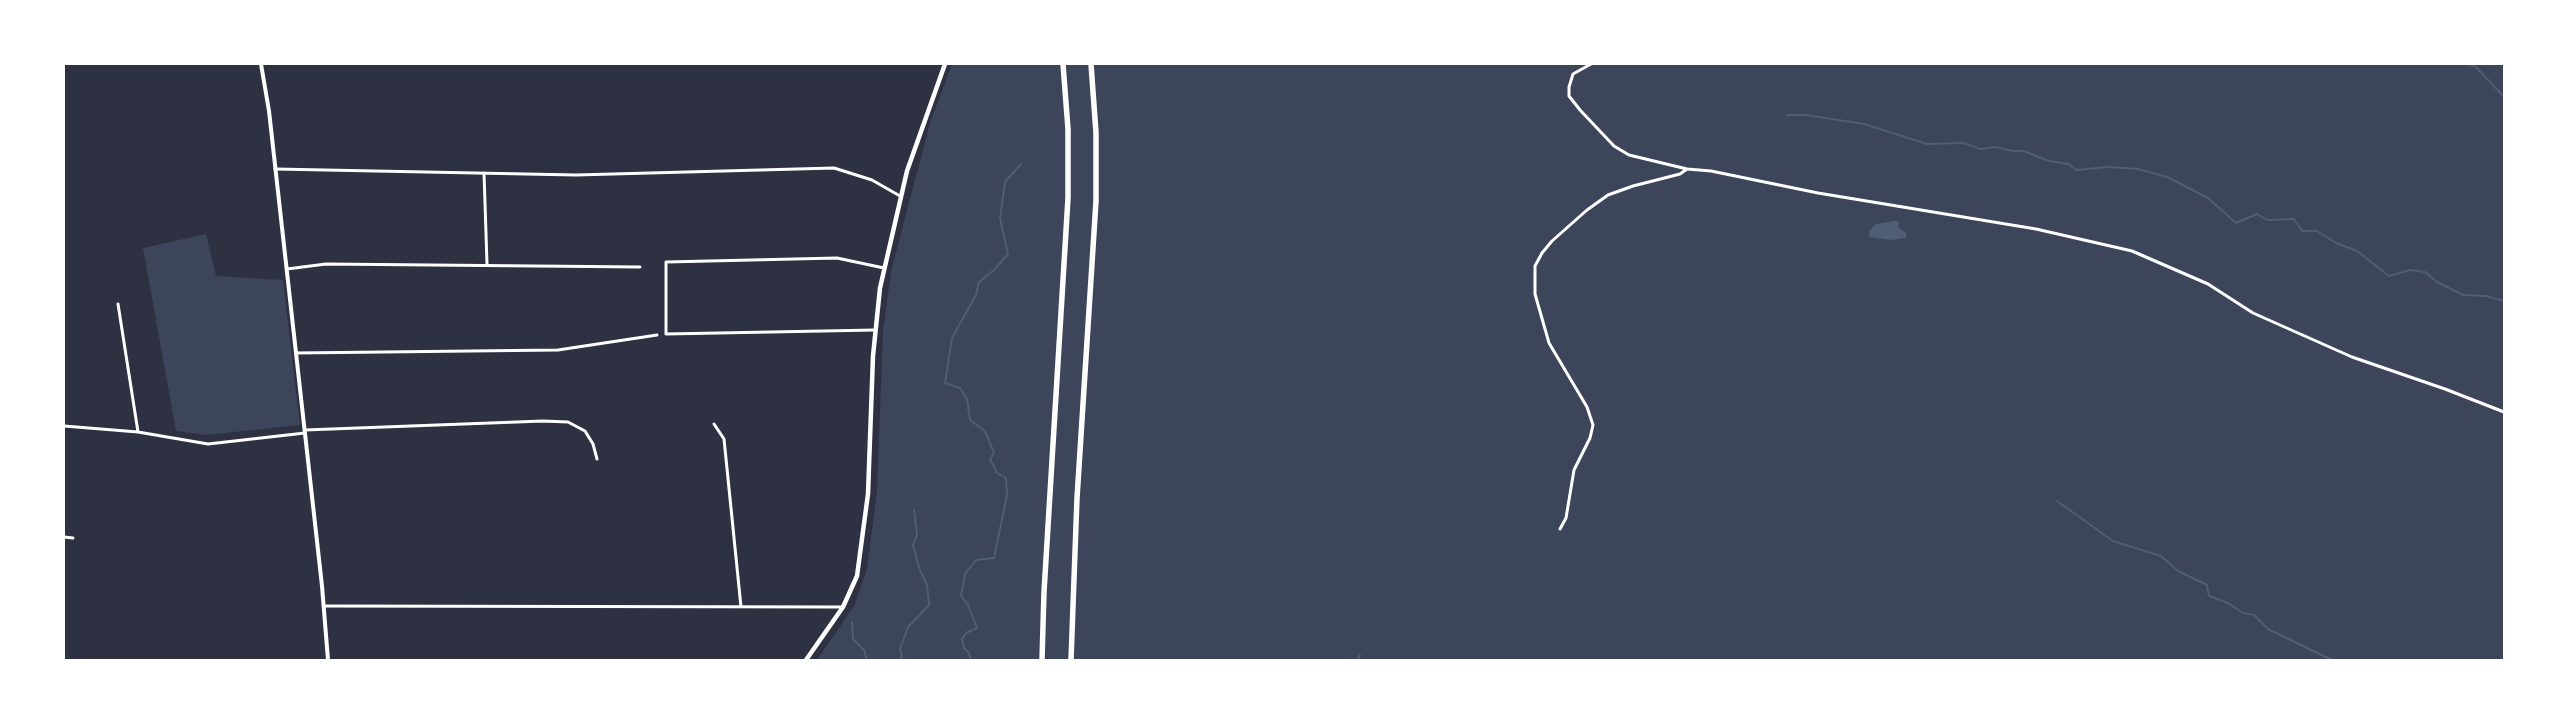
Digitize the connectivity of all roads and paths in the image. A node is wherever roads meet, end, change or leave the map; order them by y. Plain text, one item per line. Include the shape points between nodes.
1 (261, 64) edge
2 (945, 64) edge
3 (1063, 64) edge
4 (1093, 64) edge
5 (1591, 64) edge
6 (275, 169) junction
7 (1688, 169) junction
8 (484, 172) junction
9 (900, 196) junction
10 (487, 264) junction
11 (640, 267) dead end
12 (884, 268) junction
13 (287, 269) junction
14 (118, 304) dead end
15 (875, 330) junction
16 (657, 334) dead end
17 (296, 353) junction
18 (2504, 412) edge
19 (714, 424) dead end
20 (64, 426) edge
21 (138, 432) junction
22 (305, 432) junction
23 (597, 459) dead end
24 (1560, 529) dead end
25 (64, 537) edge
26 (73, 538) dead end
27 (324, 606) junction
28 (741, 606) junction
29 (843, 607) junction
30 (328, 660) edge
31 (806, 660) edge
32 (1042, 660) edge
33 (1071, 660) edge

1 - 6 street
2 - 9 main road
3 - 32 highway via 1068,128 1068,210
4 - 33 highway via 1096,201
5 - 7 street via 1573,74 1569,87 1569,96 1580,110 1614,146 1629,155
6 - 8 street
6 - 13 street
7 - 18 street via 1712,171 1818,194 2036,229 2132,251 2208,284 2253,313 2352,358
7 - 24 street via 1608,195 1552,241 1535,266 1536,294 1549,343 1593,421 1592,434 1574,470 1566,518
8 - 9 street via 576,175 834,168 872,180
8 - 10 street
9 - 12 main road
10 - 11 street
10 - 13 street via 326,264
12 - 15 main road
12 - 15 street via 838,258 666,262 666,334
13 - 17 street
14 - 21 street
15 - 29 main road via 867,502 857,576
16 - 17 street via 558,350
17 - 22 street
19 - 28 street via 724,438
20 - 21 street
21 - 22 street via 208,444
22 - 23 street via 568,422 585,431
22 - 27 street
25 - 26 street
27 - 28 street
27 - 30 street
28 - 29 street
29 - 31 main road

